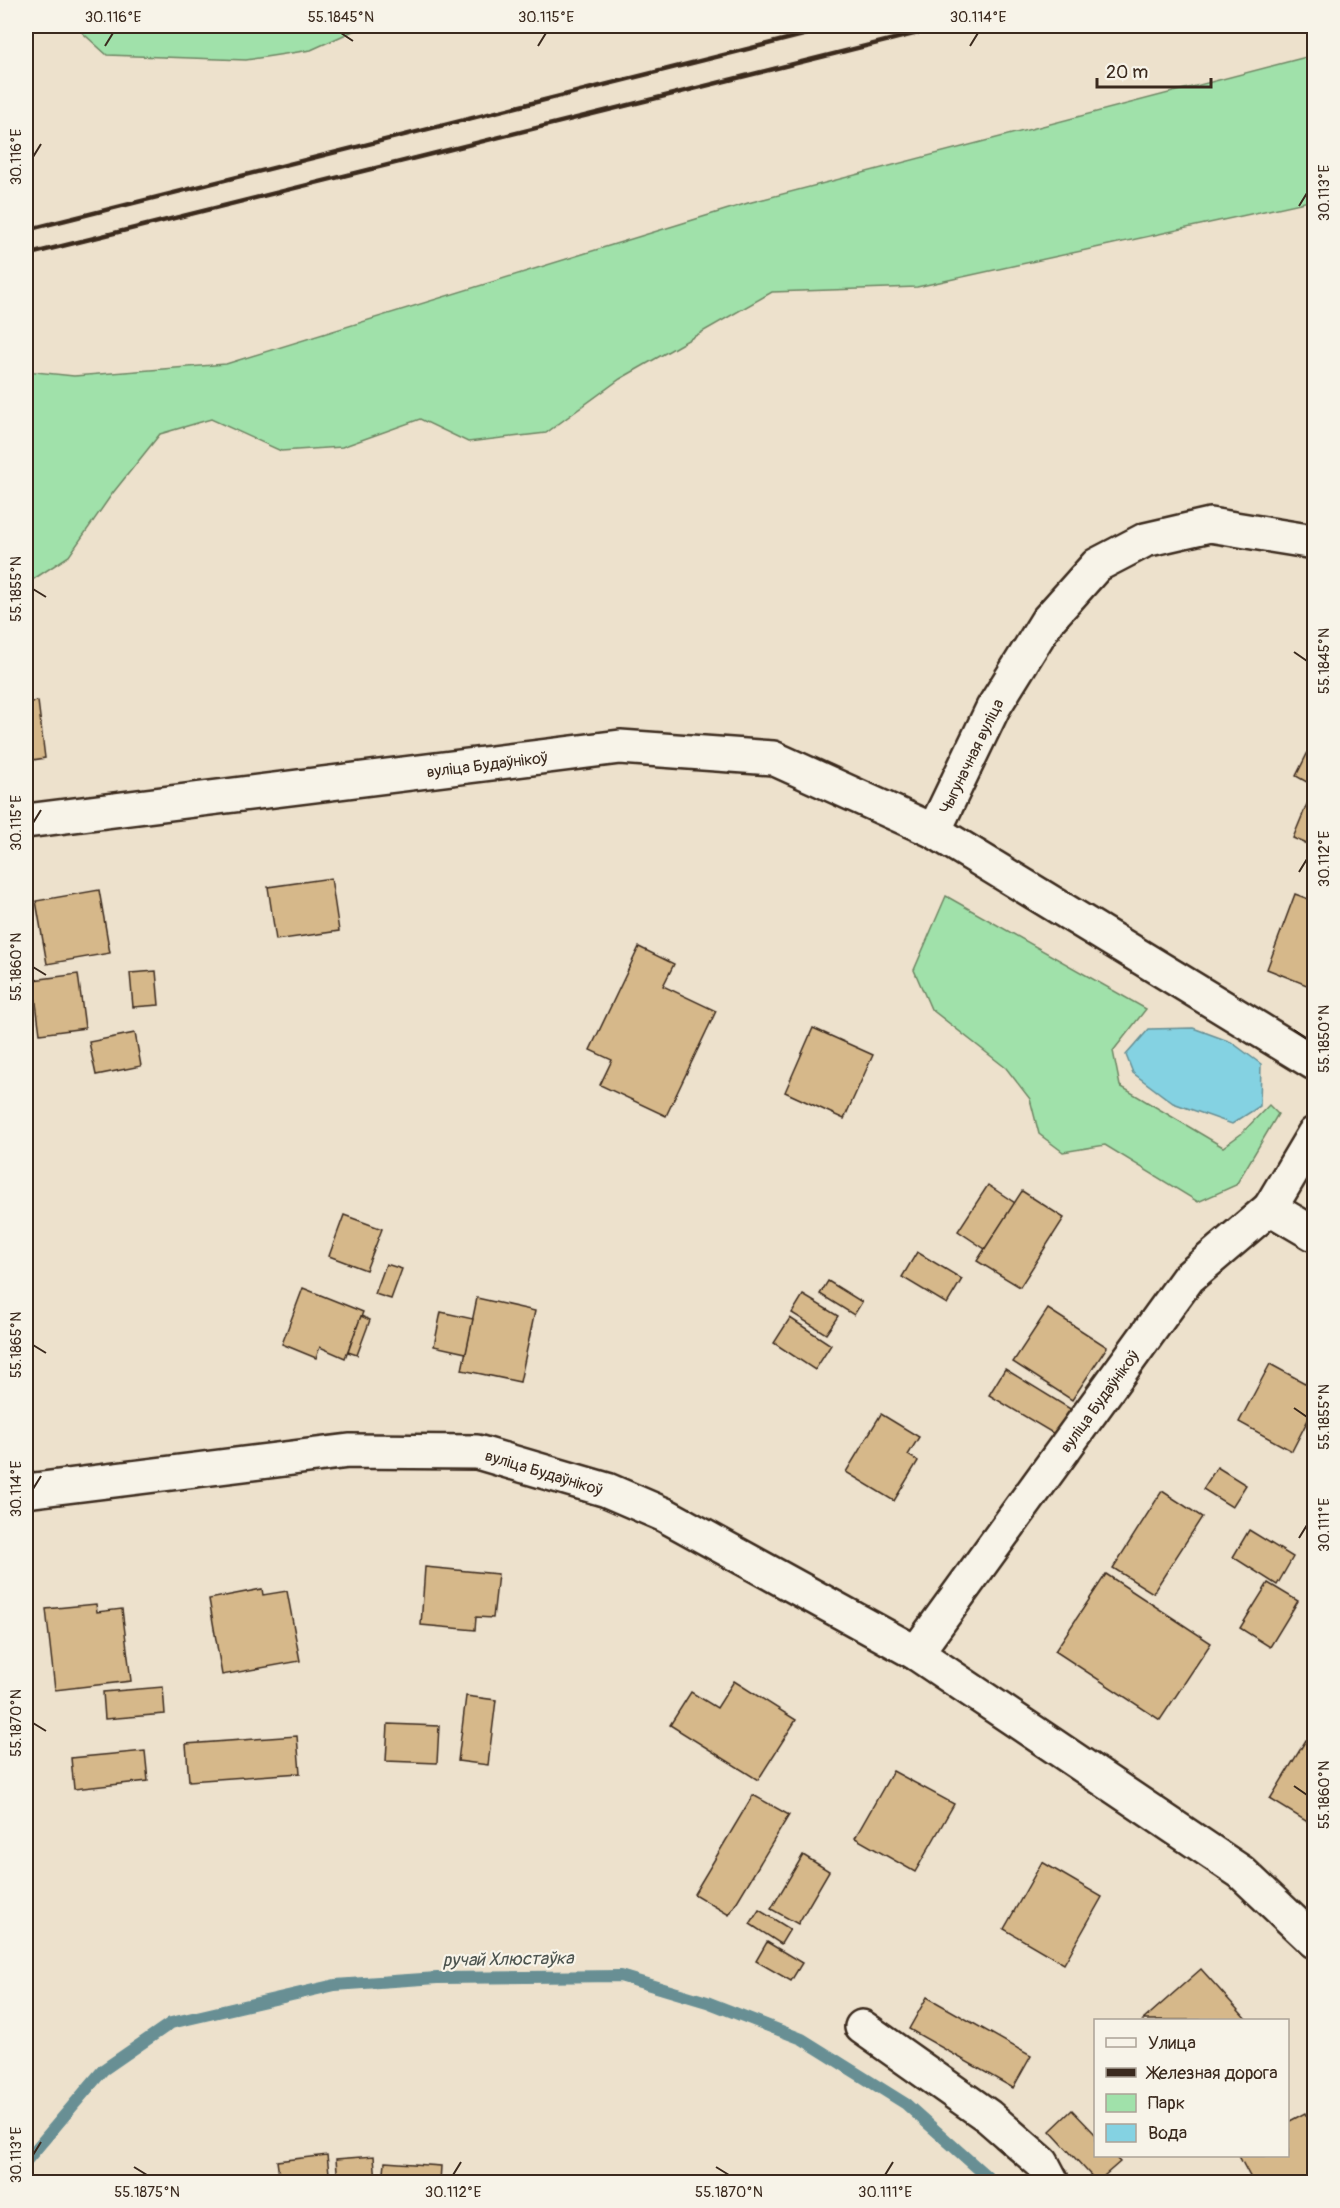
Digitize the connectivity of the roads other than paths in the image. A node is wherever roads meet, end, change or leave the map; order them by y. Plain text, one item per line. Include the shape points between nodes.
1 (1314, 542) edge
2 (26, 821) edge
3 (934, 831) junction
4 (1314, 1063) edge
5 (1314, 1134) edge
6 (1270, 1208) junction
7 (1314, 1234) edge
8 (26, 1491) edge
9 (916, 1653) junction
10 (1314, 1941) edge
11 (862, 2027) dead end
12 (1052, 2182) edge

1 - 3 street, Чыгуначная вуліца via 1210,525 1144,540 1097,565 1047,621 993,708
2 - 3 street, вуліца Будаўнікоў via 620,747 773,758
3 - 4 street, Чыгуначная вуліца
5 - 6 street, вуліца Будаўнікоў
6 - 7 street
6 - 9 street, вуліца Будаўнікоў via 1188,1278
8 - 9 street, вуліца Будаўнікоў via 349,1451 477,1452 607,1490 664,1515
9 - 10 street, вуліца Будаўнікоў via 1241,1872
11 - 12 street via 988,2116 1042,2163

